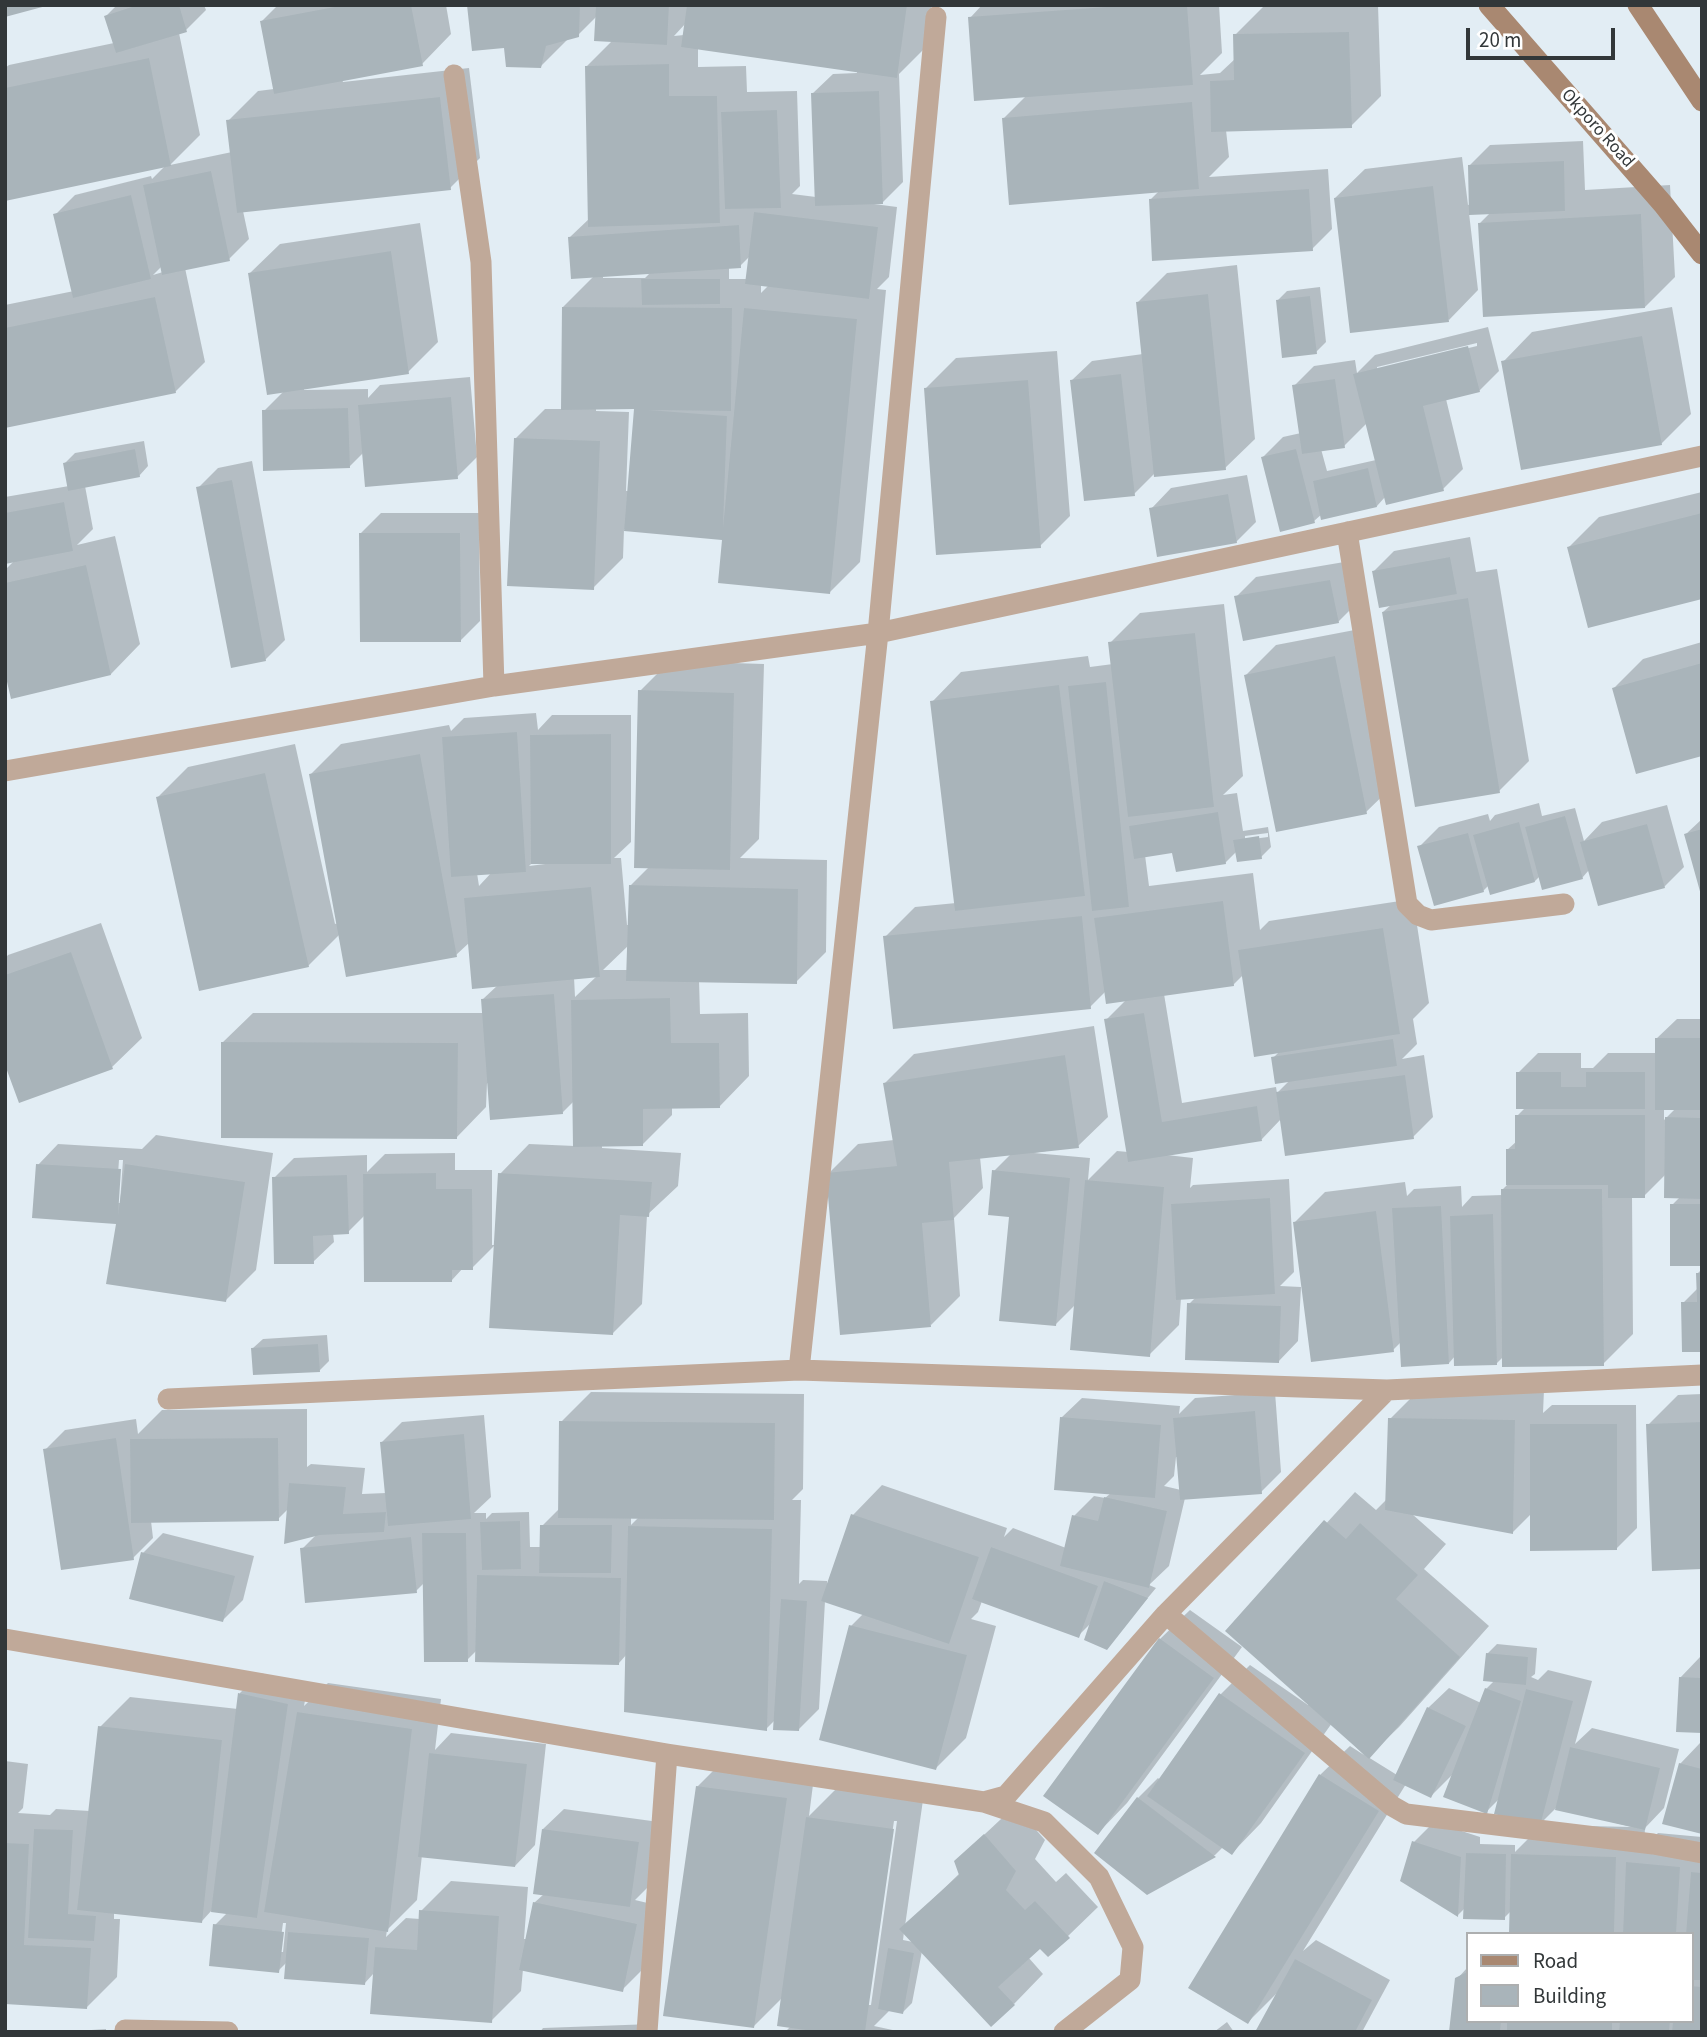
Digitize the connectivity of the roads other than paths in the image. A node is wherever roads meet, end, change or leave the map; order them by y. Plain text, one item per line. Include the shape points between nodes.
1 (1489, 5) edge
2 (1638, 5) edge
3 (936, 17) dead end
4 (454, 75) dead end
5 (1702, 101) edge
6 (1702, 254) edge
7 (1702, 456) edge
8 (1347, 532) junction
9 (878, 633) junction
10 (494, 686) junction
11 (5, 771) edge
12 (1564, 904) dead end
13 (799, 1370) junction
14 (1702, 1375) edge
15 (1387, 1390) junction
16 (168, 1399) dead end
17 (1166, 1614) junction
18 (5, 1639) edge
19 (667, 1754) junction
20 (984, 1802) junction
21 (1702, 1853) edge
22 (125, 2030) dead end
23 (228, 2032) edge
24 (647, 2032) edge
25 (1064, 2032) edge

1 - 6 main road, Okporo Road
2 - 5 main road
3 - 9 street
4 - 10 street via 481,262
7 - 8 street
8 - 9 street
8 - 12 street via 1407,904 1431,920
9 - 10 street
9 - 13 street
10 - 11 street
13 - 15 street
13 - 16 street
14 - 15 street
15 - 17 street
17 - 20 street via 1006,1796
17 - 21 street via 1406,1814 1653,1843
18 - 19 street
19 - 20 street
19 - 24 street
20 - 25 street via 1044,1822 1098,1877 1133,1947 1130,1980
22 - 23 street

